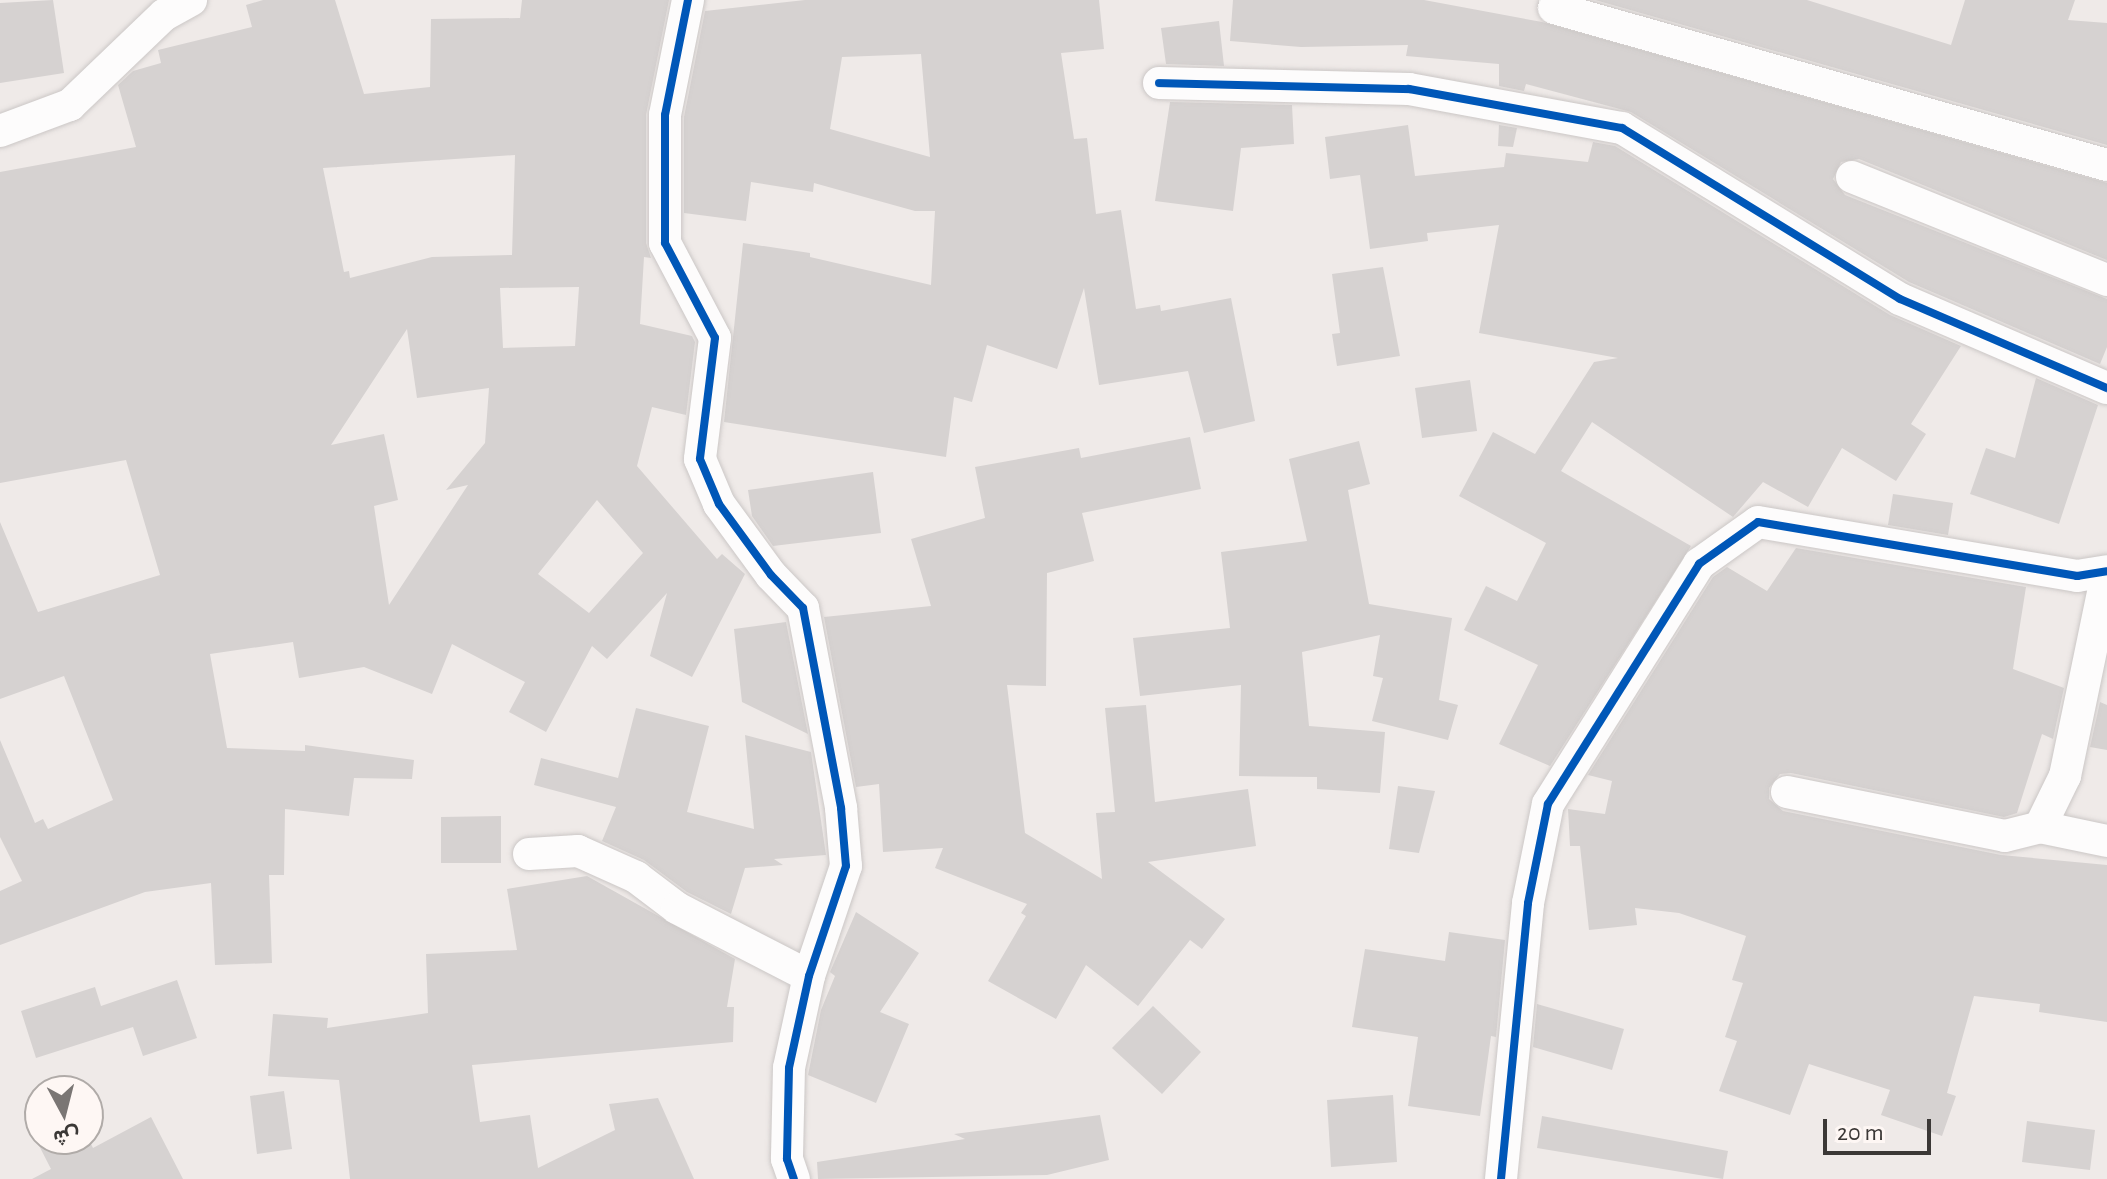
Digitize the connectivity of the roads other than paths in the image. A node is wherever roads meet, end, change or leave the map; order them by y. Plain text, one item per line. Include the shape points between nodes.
1 (191, 0) edge
2 (688, 0) edge
3 (1554, 8) dead end
4 (1159, 83) dead end
5 (0, 131) edge
6 (2107, 165) edge
7 (1852, 177) dead end
8 (2107, 280) edge
9 (2107, 388) edge
10 (2107, 573) edge
11 (1787, 792) dead end
12 (2040, 827) junction
13 (2107, 841) edge
14 (529, 854) dead end
15 (809, 976) junction
16 (794, 1179) edge
17 (1501, 1179) edge

1 - 5 street via 164,15 70,105
2 - 15 street via 665,115 665,243 715,338 700,459 719,504 771,575 803,608 841,808 846,866
3 - 6 street
4 - 9 street via 1409,89 1622,128 1900,299
7 - 8 street
10 - 12 street via 2065,776
10 - 17 street via 2077,576 1758,522 1699,564 1548,804 1528,903
11 - 12 street via 2005,836
12 - 13 street
14 - 15 street via 578,851 636,877 677,908
15 - 16 street via 789,1068 787,1159

